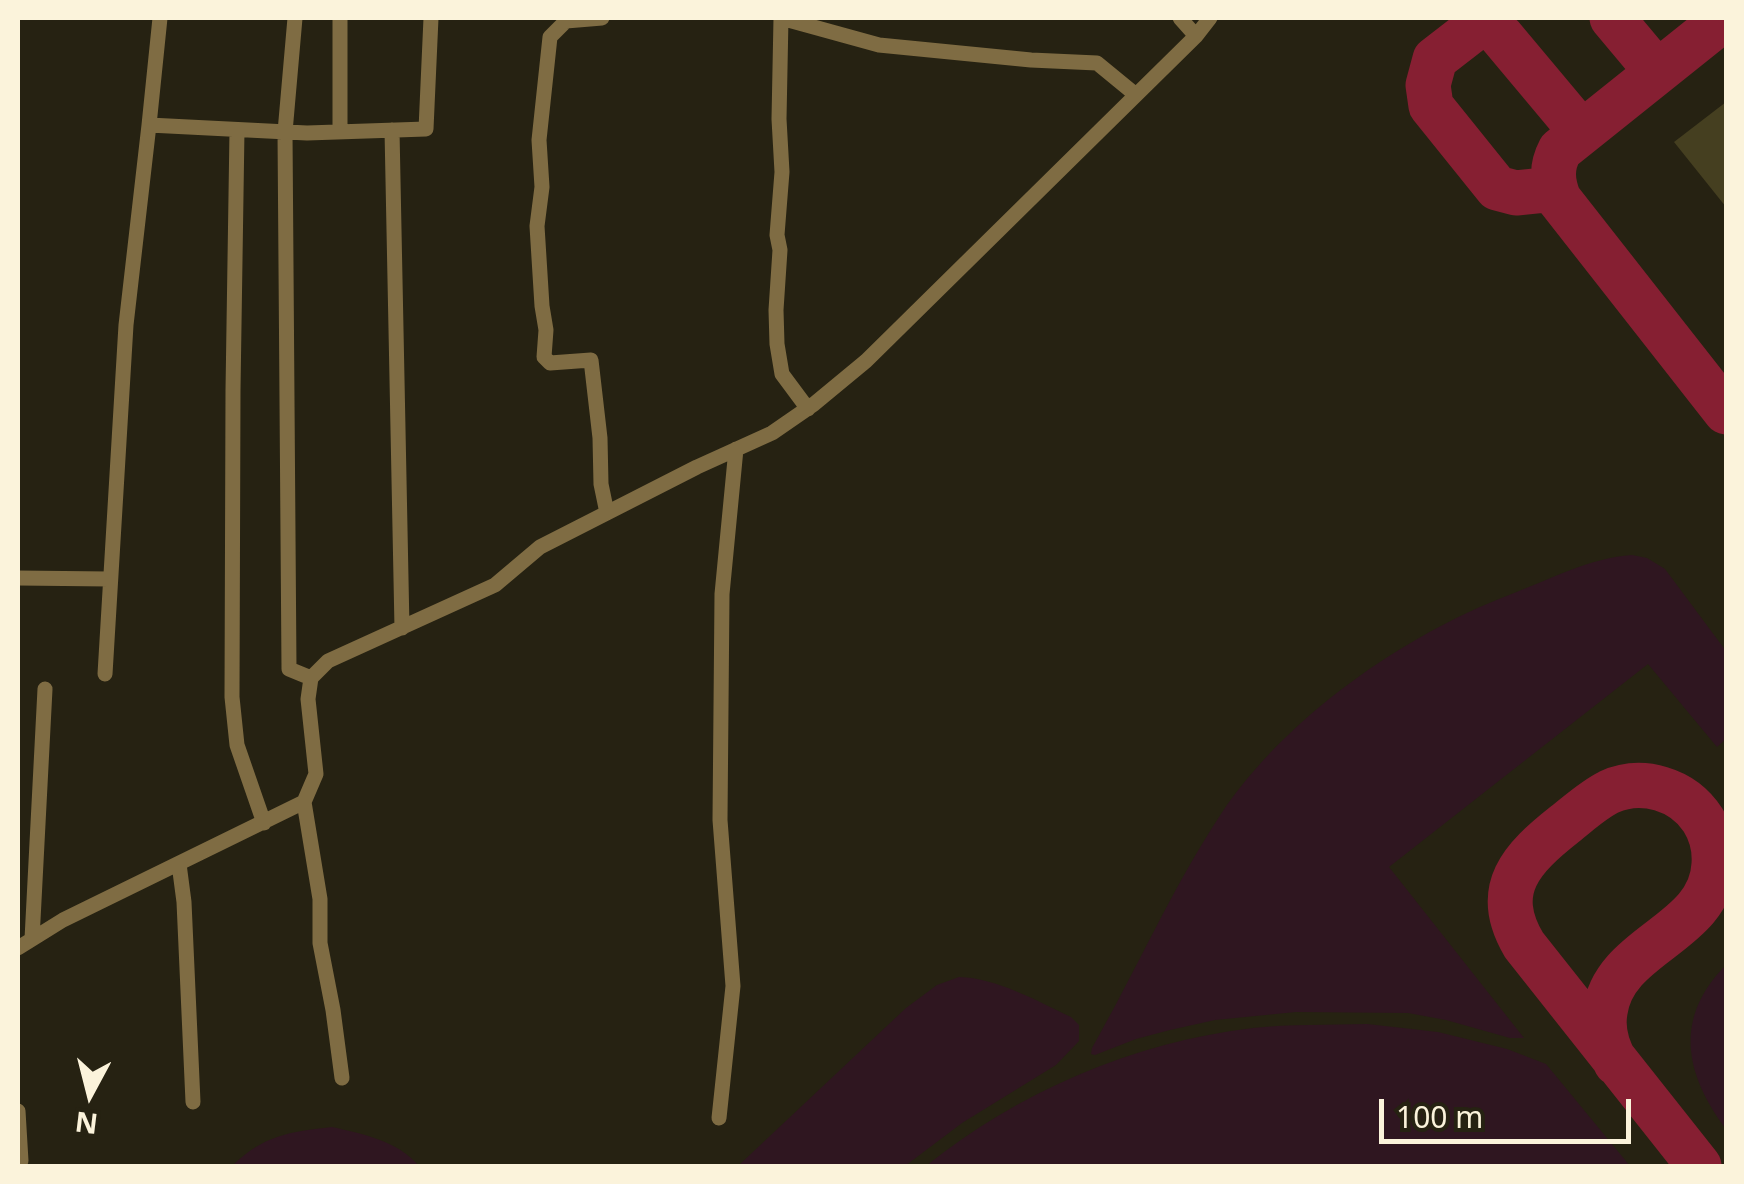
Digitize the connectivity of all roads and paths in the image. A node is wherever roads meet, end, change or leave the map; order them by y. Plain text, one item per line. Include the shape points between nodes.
1 (160, 18) edge
2 (296, 18) edge
3 (340, 18) edge
4 (431, 18) edge
5 (602, 18) edge
6 (781, 18) edge
7 (1180, 18) edge
8 (1210, 18) edge
9 (1196, 36) junction
10 (1136, 95) junction
11 (149, 125) junction
12 (237, 130) junction
13 (392, 130) junction
14 (285, 132) junction
15 (340, 132) junction
16 (808, 409) junction
17 (736, 449) junction
18 (607, 512) junction
19 (18, 578) edge
20 (109, 579) junction
21 (402, 628) junction
22 (105, 674) dead end
23 (312, 678) junction
24 (45, 689) dead end
25 (304, 802) junction
26 (264, 823) junction
27 (179, 864) junction
28 (25, 916) edge
29 (64, 920) junction
30 (32, 939) junction
31 (18, 948) edge
32 (342, 1078) dead end
33 (193, 1102) dead end
34 (18, 1112) edge
35 (719, 1118) dead end
36 (21, 1160) dead end

1 - 11 street
2 - 14 street
3 - 15 street
4 - 13 street via 426,128
5 - 18 street via 566,21 550,37 537,226 544,357 550,363 591,360
6 - 10 street via 879,46 1096,63
6 - 16 street via 777,344 782,374
7 - 9 street
8 - 9 street
9 - 10 street
10 - 16 street via 866,361
11 - 12 street
11 - 20 street via 126,324
12 - 14 street
12 - 26 street via 232,697 237,745
13 - 15 street
13 - 21 street
14 - 15 street
14 - 23 street via 289,669
16 - 17 street
17 - 18 street
17 - 35 street via 722,594 720,801 733,986
18 - 21 street via 540,547 495,585
19 - 20 street
20 - 22 street
21 - 23 street via 328,661
23 - 25 street via 316,774
24 - 28 street
25 - 26 street
25 - 32 street
26 - 27 street
27 - 29 street
27 - 33 street
28 - 29 street
28 - 30 street
29 - 30 street
30 - 31 street
34 - 36 street

